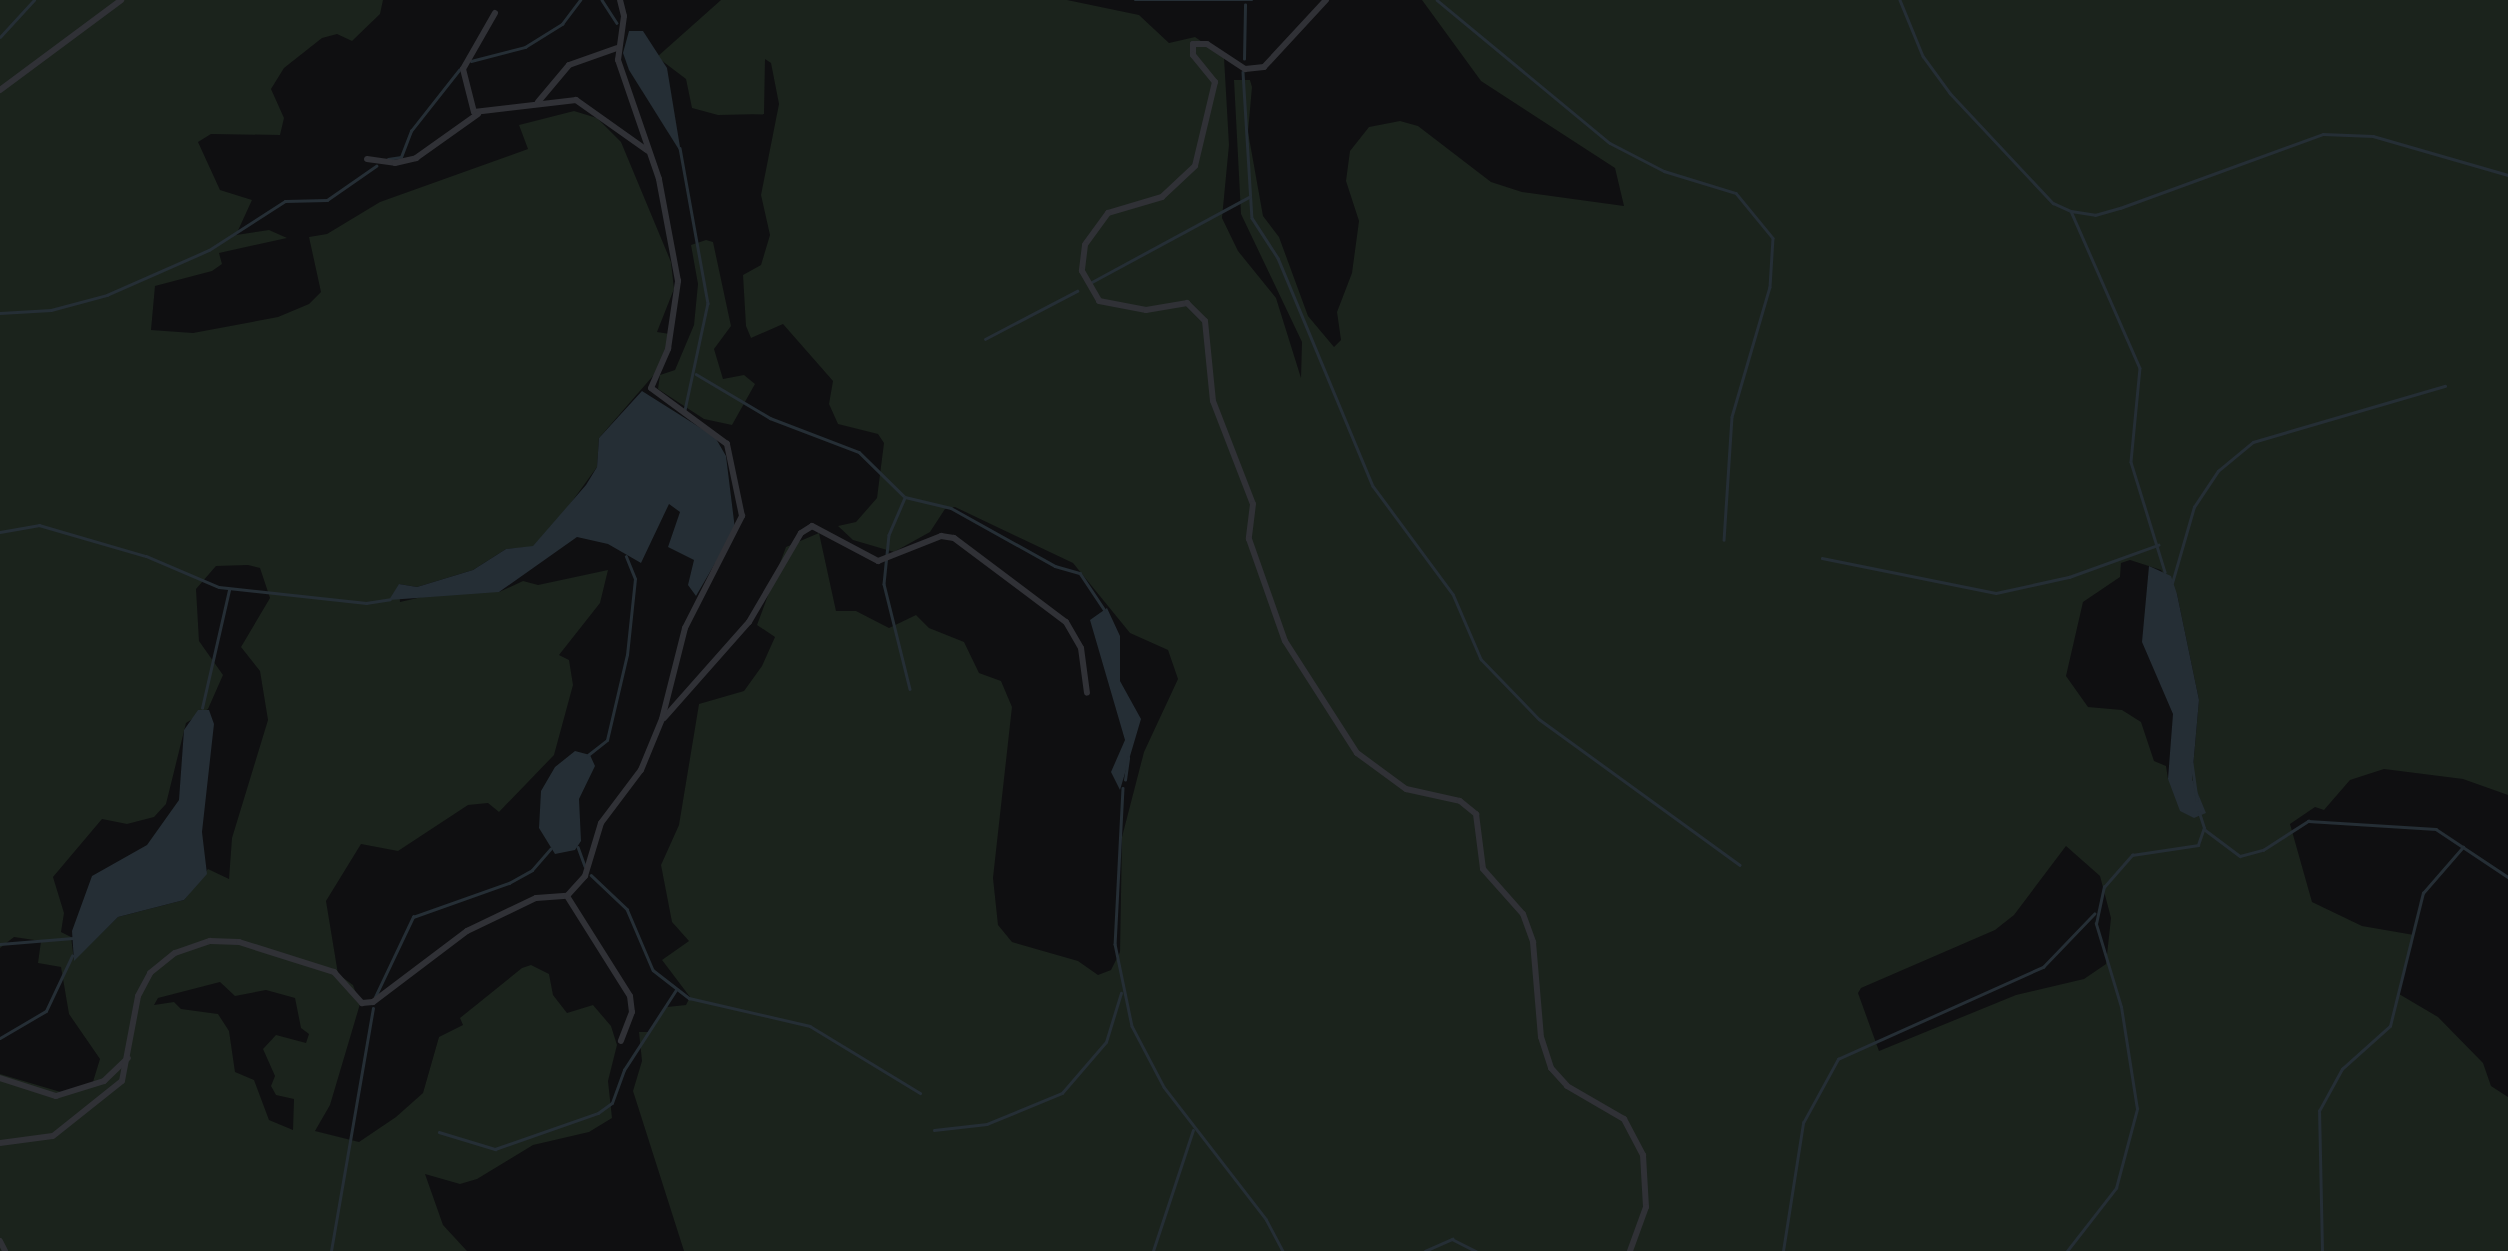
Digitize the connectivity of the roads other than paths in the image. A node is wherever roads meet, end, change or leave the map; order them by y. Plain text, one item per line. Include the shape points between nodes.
1 (121, 0) edge
2 (620, 0) edge
3 (1326, 0) edge
4 (495, 13) dead end
5 (617, 48) junction
6 (0, 90) edge
7 (537, 103) junction
8 (478, 114) junction
9 (652, 154) junction
10 (366, 159) dead end
11 (1086, 692) dead end
12 (662, 718) junction
13 (567, 896) junction
14 (621, 1041) dead end
15 (129, 1058) junction
16 (0, 1078) edge
17 (0, 1142) edge
18 (0, 1241) edge
19 (6, 1251) edge
20 (1630, 1251) edge

1 - 6 street
2 - 5 street
3 - 20 street via 1264,67 1245,69 1207,44 1193,44 1193,55 1215,82 1195,166 1162,197 1108,213 1086,245 1082,271 1099,301 1146,310 1187,303 1205,321 1213,401 1253,504 1249,539 1285,641 1323,708 1367,762 1406,789 1460,801 1476,814 1483,868 1523,914 1534,942 1540,1037 1551,1068 1567,1086 1624,1120 1643,1155 1646,1207
4 - 8 street via 462,69
5 - 7 street via 569,65
5 - 9 street
7 - 8 street
7 - 9 street via 576,100
8 - 10 street via 416,158 395,164
9 - 12 street via 678,280 668,349 651,388 727,444 742,516 685,628
11 - 12 street via 1072,630 954,538 941,536 878,561 812,526 801,533 749,622
12 - 13 street via 635,782 601,823 585,876
13 - 14 street via 630,996 632,1012
13 - 15 street via 536,898 488,920 366,1004 321,967 225,939 192,946 162,962 143,985
15 - 16 street via 104,1081 56,1096
15 - 17 street via 122,1081 66,1128 29,1144
18 - 19 street

